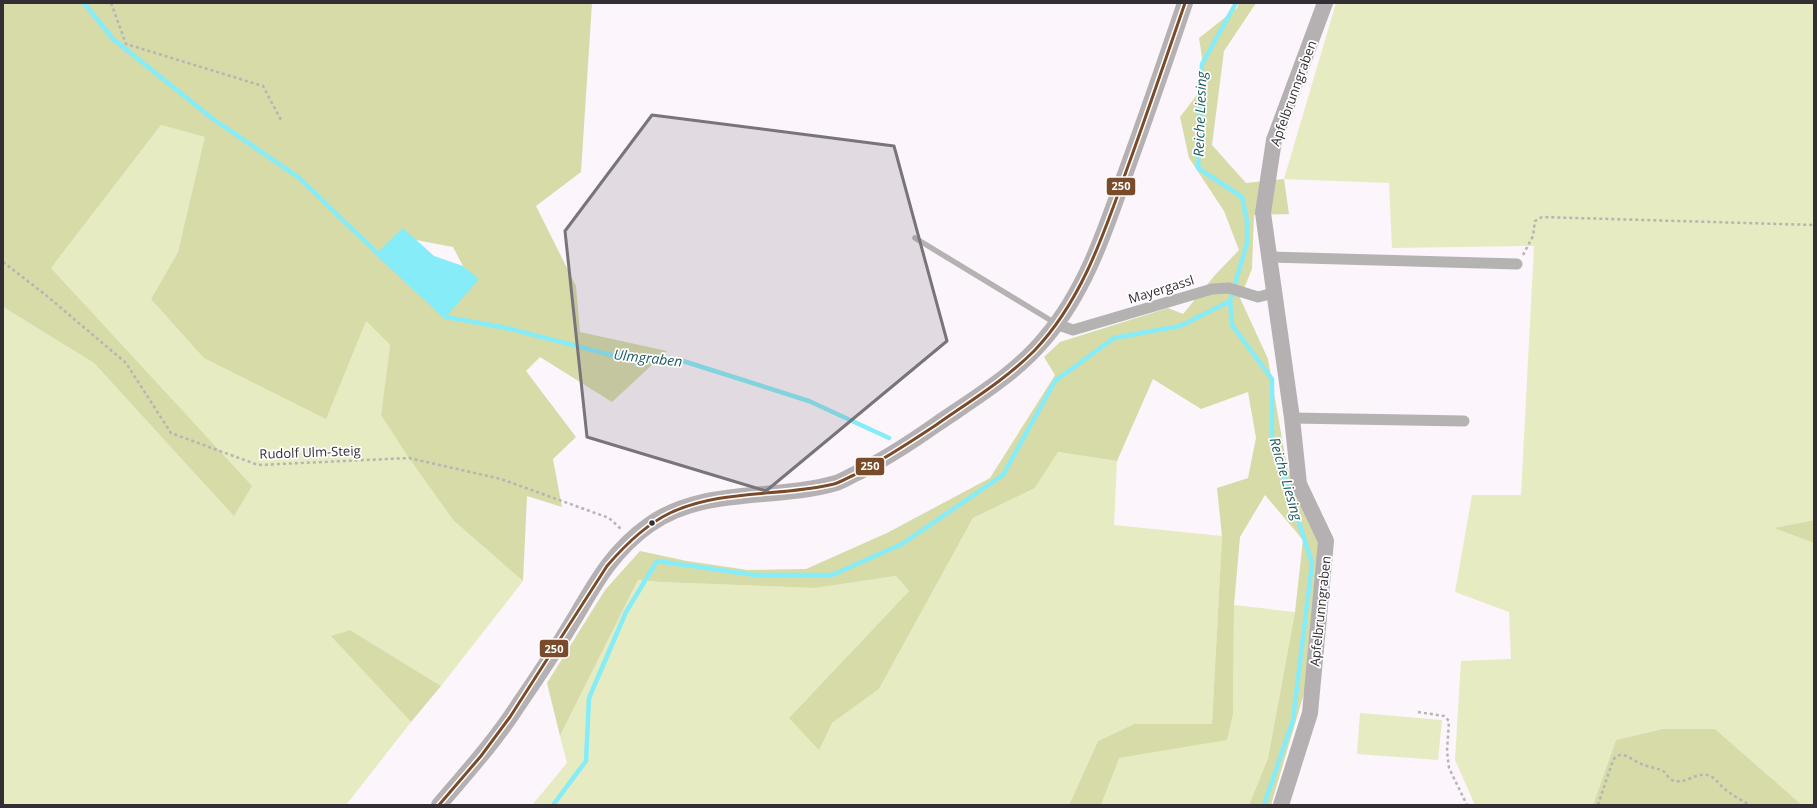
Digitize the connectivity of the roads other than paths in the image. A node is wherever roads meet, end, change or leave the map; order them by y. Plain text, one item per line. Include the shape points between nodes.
1 (1185, 3) edge
2 (1325, 3) edge
3 (915, 238) dead end
4 (1269, 257) junction
5 (1518, 264) road end
6 (1274, 293) junction
7 (1056, 324) junction
8 (1292, 418) junction
9 (1464, 422) dead end
10 (439, 805) edge
11 (1281, 805) edge

1 - 7 main road via 1098,247 1075,295
2 - 4 main road, Apfelbrunngraben via 1274,140 1262,212
3 - 7 lane
4 - 5 street
4 - 6 main road, Apfelbrunngraben
6 - 7 street, Mayergassl via 1258,297 1229,288 1212,289 1073,330
6 - 8 main road, Apfelbrunngraben
7 - 10 main road via 1034,350 1007,374 885,460 837,483 696,504 652,523 632,538 598,578 517,708 486,750
8 - 9 street
8 - 11 main road, Apfelbrunngraben via 1299,484 1324,533 1326,550 1310,714

